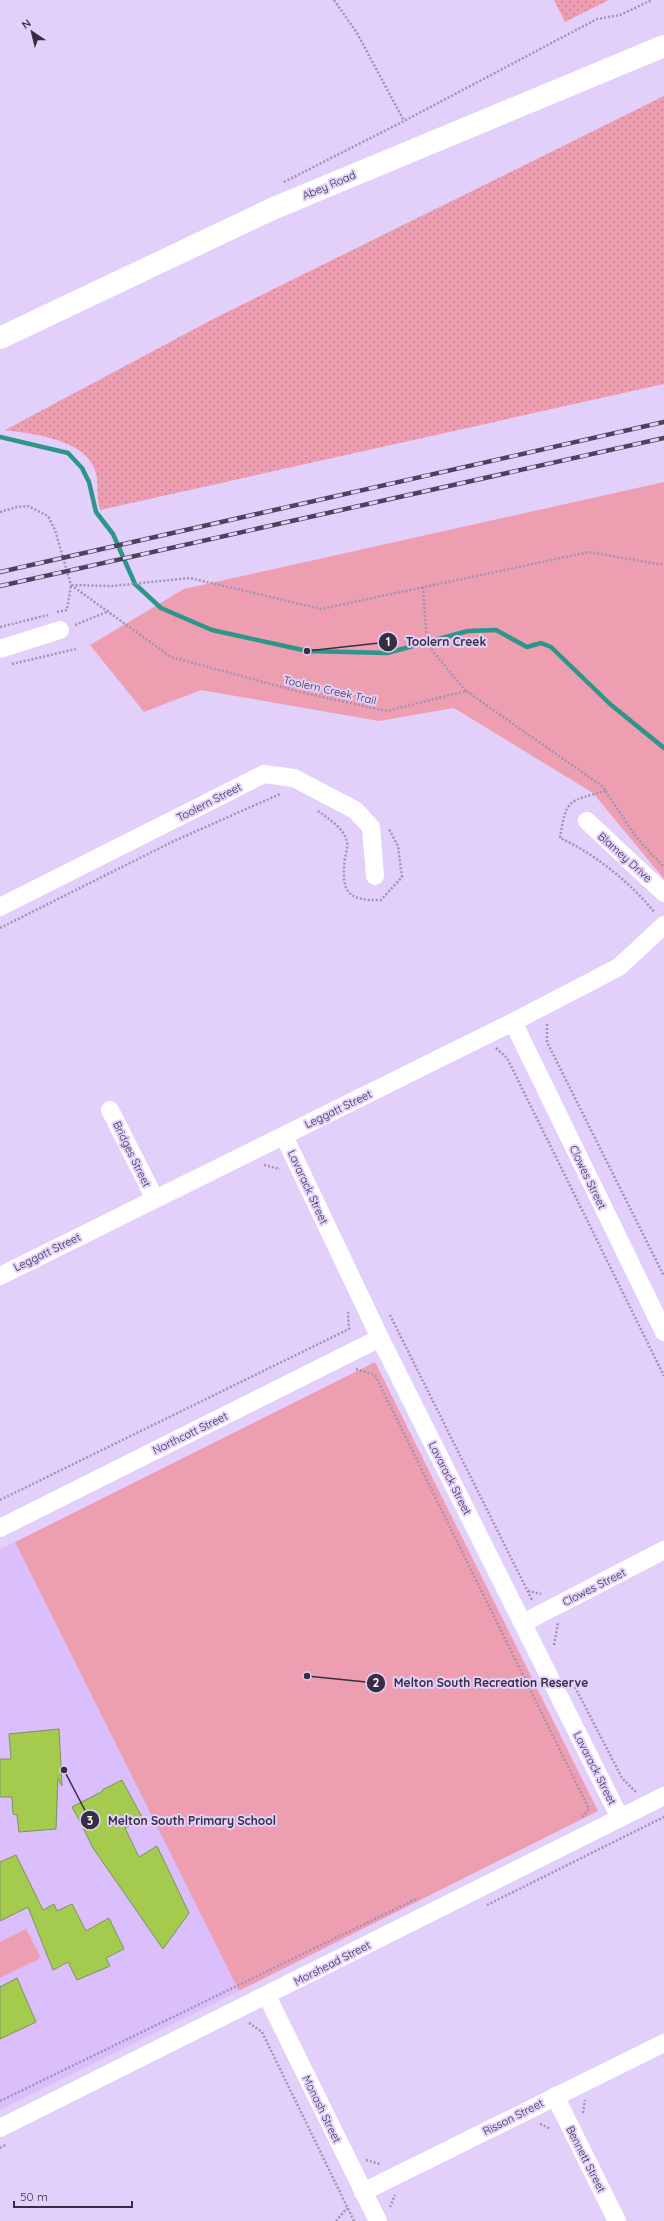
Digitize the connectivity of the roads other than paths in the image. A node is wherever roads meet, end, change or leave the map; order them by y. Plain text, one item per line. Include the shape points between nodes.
1 (664, 46) edge
2 (0, 338) edge
3 (60, 630) road end
4 (0, 649) edge
5 (587, 821) dead end
6 (375, 876) dead end
7 (664, 893) edge
8 (0, 907) edge
9 (664, 925) edge
10 (513, 1022) junction
11 (110, 1110) dead end
12 (284, 1136) junction
13 (155, 1199) junction
14 (0, 1276) edge
15 (664, 1332) edge
16 (380, 1338) junction
17 (0, 1528) edge
18 (664, 1550) edge
19 (523, 1623) junction
20 (664, 1796) edge
21 (620, 1818) junction
22 (268, 1996) junction
23 (664, 2043) edge
24 (555, 2096) junction
25 (0, 2128) edge
26 (363, 2192) junction
27 (378, 2221) edge
28 (618, 2221) edge

1 - 2 street, Abey Road via 272,209
3 - 4 street
5 - 7 street, Blamey Drive
6 - 8 street, Toolern Street via 371,827 355,810 294,778 264,774
9 - 10 street, Leggatt Street via 619,967
10 - 12 street, Leggatt Street
10 - 15 street, Clowes Street
11 - 13 street, Bridges Street
12 - 13 street, Leggatt Street
12 - 16 street, Lavarack Street
13 - 14 street, Leggatt Street
16 - 17 street, Northcott Street
16 - 19 street, Lavarack Street
18 - 19 street, Clowes Street
19 - 21 street, Lavarack Street
20 - 21 street, Morshead Street
21 - 22 street, Morshead Street
22 - 25 street, Morshead Street
22 - 26 street, Monash Street
23 - 24 street, Risson Street
24 - 26 street, Risson Street
24 - 28 street, Bennett Street
26 - 27 street, Monash Street

